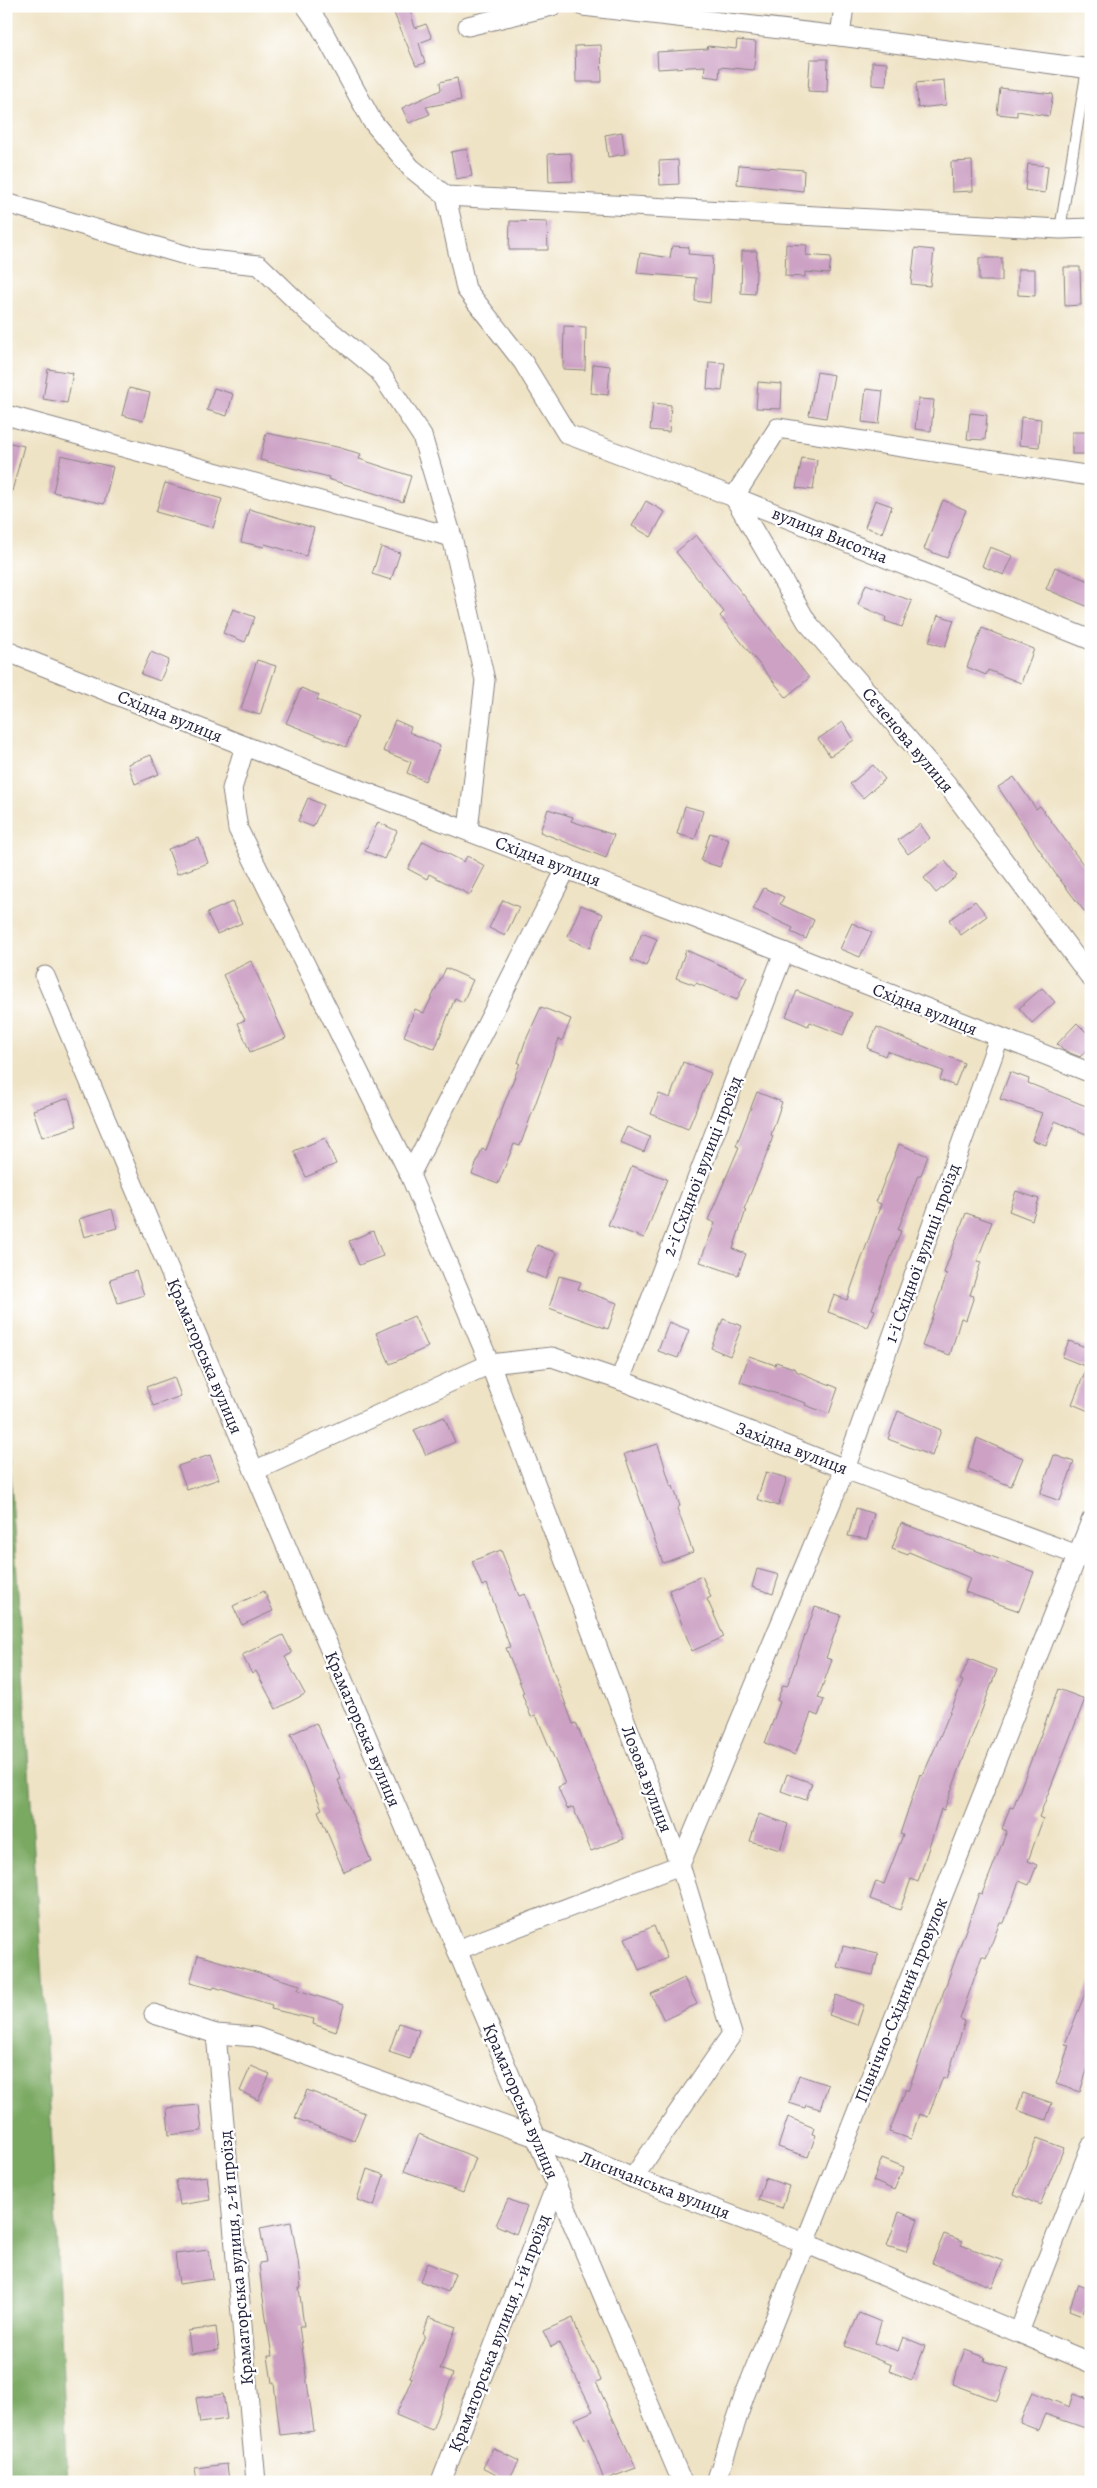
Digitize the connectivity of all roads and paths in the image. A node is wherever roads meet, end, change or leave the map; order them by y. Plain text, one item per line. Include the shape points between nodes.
1 (306, 6) edge
2 (552, 6) edge
3 (583, 6) edge
4 (844, 6) edge
5 (468, 26) dead end
6 (840, 36) junction
7 (1089, 69) edge
8 (446, 196) junction
9 (6, 203) edge
10 (1091, 228) edge
11 (1060, 229) junction
12 (6, 415) edge
13 (1091, 476) edge
14 (734, 497) junction
15 (452, 537) junction
16 (1091, 640) edge
17 (6, 649) edge
18 (245, 746) junction
19 (468, 830) junction
20 (567, 867) junction
21 (784, 952) junction
22 (45, 976) dead end
23 (1091, 978) edge
24 (999, 1038) junction
25 (1091, 1073) edge
26 (410, 1175) junction
27 (490, 1364) junction
28 (620, 1380) junction
29 (845, 1469) junction
30 (254, 1471) junction
31 (1091, 1521) edge
32 (1084, 1558) edge
33 (680, 1865) junction
34 (457, 1950) junction
35 (154, 2014) dead end
36 (216, 2034) junction
37 (536, 2137) junction
38 (1091, 2146) edge
39 (633, 2178) junction
40 (557, 2184) junction
41 (805, 2243) junction
42 (1019, 2332) junction
43 (1091, 2363) edge
44 (256, 2482) edge
45 (440, 2482) edge
46 (682, 2482) edge
47 (716, 2482) edge

1 - 8 street via 372,121 411,168
2 - 5 street
3 - 6 street
4 - 6 street
6 - 7 street
7 - 11 lane
8 - 11 street
8 - 14 street, вулиця Висотна via 466,289 523,362 567,434
9 - 15 street via 199,258 259,266 311,315 380,371 422,436
10 - 11 street
12 - 15 street
13 - 14 street via 778,428
14 - 16 street, вулиця Висотна
14 - 23 street, Сєченова вулиця via 807,622 946,783
15 - 19 street via 485,680
17 - 18 street, Східна вулиця
18 - 19 street, Східна вулиця
18 - 26 street, Лозова вулиця via 232,789 238,829
19 - 20 street, Східна вулиця
20 - 21 street, Східна вулиця
20 - 26 street
21 - 24 street, Східна вулиця
21 - 28 street, 2-ї Східної вулиці проїзд
22 - 30 street, Краматорська вулиця
24 - 25 street, Східна вулиця
24 - 29 street, 1-ї Східної вулиці проїзд
26 - 27 street, Лозова вулиця
27 - 28 street, Західна вулиця via 552,1357
27 - 30 street, Західна вулиця
27 - 33 street, Лозова вулиця
28 - 29 street, Західна вулиця
29 - 32 street, Західна вулиця
29 - 33 street, 1-ї Східної вулиці проїзд
30 - 34 street, Краматорська вулиця
31 - 32 street, Північно-Східний провулок
32 - 41 street, Північно-Східний провулок
33 - 34 street
33 - 39 street, Лозова вулиця via 732,2034
34 - 37 street, Краматорська вулиця
35 - 36 street, Лисичанська вулиця
36 - 37 street, Лисичанська вулиця via 256,2037
36 - 44 street, Краматорська вулиця, 2-й проїзд
37 - 39 street, Лисичанська вулиця
37 - 40 street, Краматорська вулиця
38 - 42 street
39 - 41 street, Лисичанська вулиця
40 - 45 street, Краматорська вулиця, 1-й проїзд
40 - 46 street, Краматорська вулиця
41 - 42 street, Лисичанська вулиця
41 - 47 street, Північно-Східний провулок via 744,2397
42 - 43 street, Лисичанська вулиця

